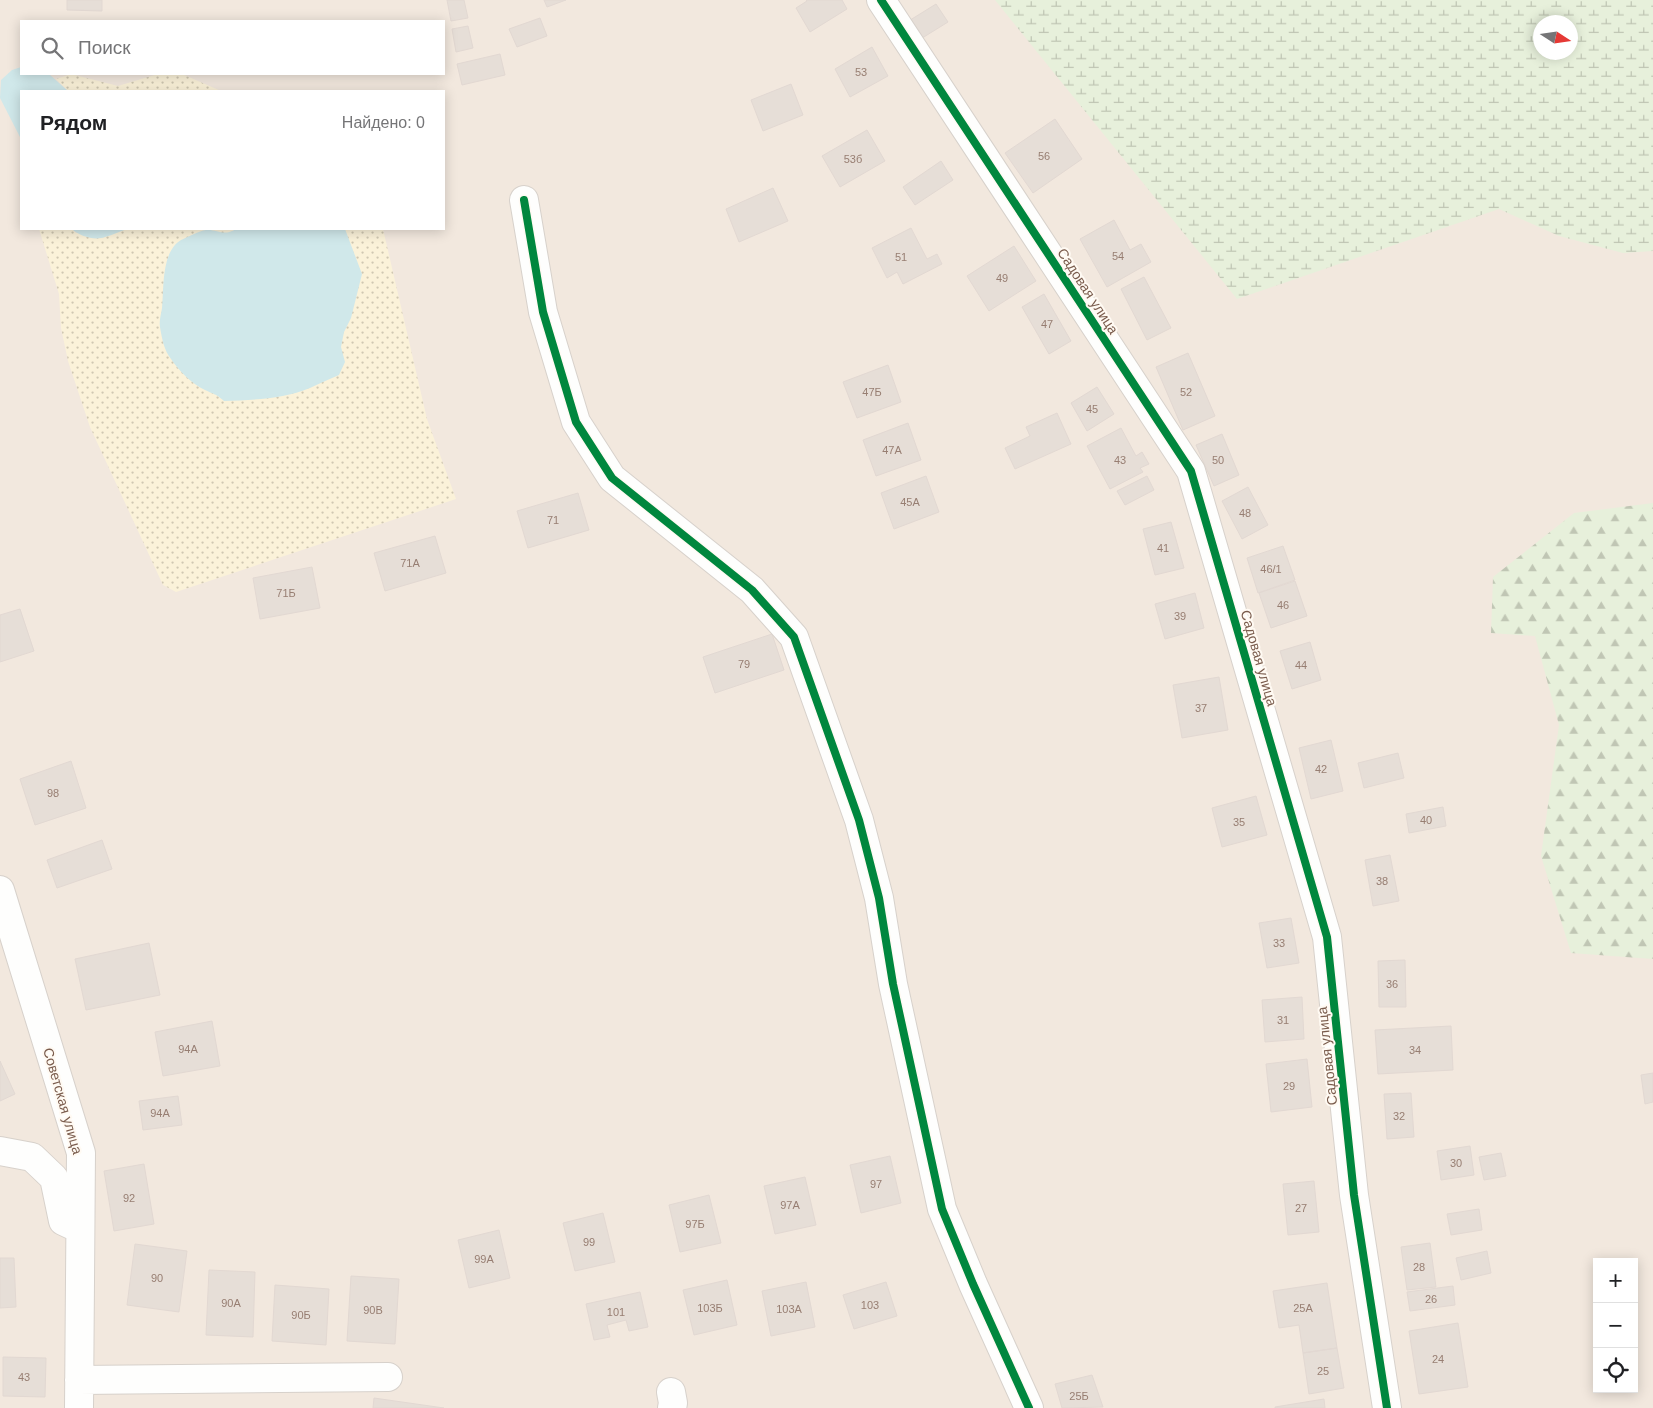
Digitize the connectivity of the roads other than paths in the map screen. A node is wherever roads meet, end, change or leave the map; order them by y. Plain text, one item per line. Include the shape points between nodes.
1 (881, 0) edge
2 (524, 200) dead end
3 (0, 890) edge
4 (0, 1151) edge
5 (80, 1229) junction
6 (388, 1377) dead end
7 (79, 1380) junction
8 (79, 1408) edge
9 (1029, 1408) edge
10 (1387, 1408) edge

1 - 10 street, Садовая улица via 1191,470 1327,937 1354,1195
2 - 9 street via 543,312 576,422 612,478 752,590 794,637 861,828 879,898 893,984 942,1208
3 - 5 street, Советская улица via 81,1153
4 - 5 street via 32,1157 54,1178 62,1221
5 - 7 street, Советская улица
6 - 7 street
7 - 8 street, Советская улица

